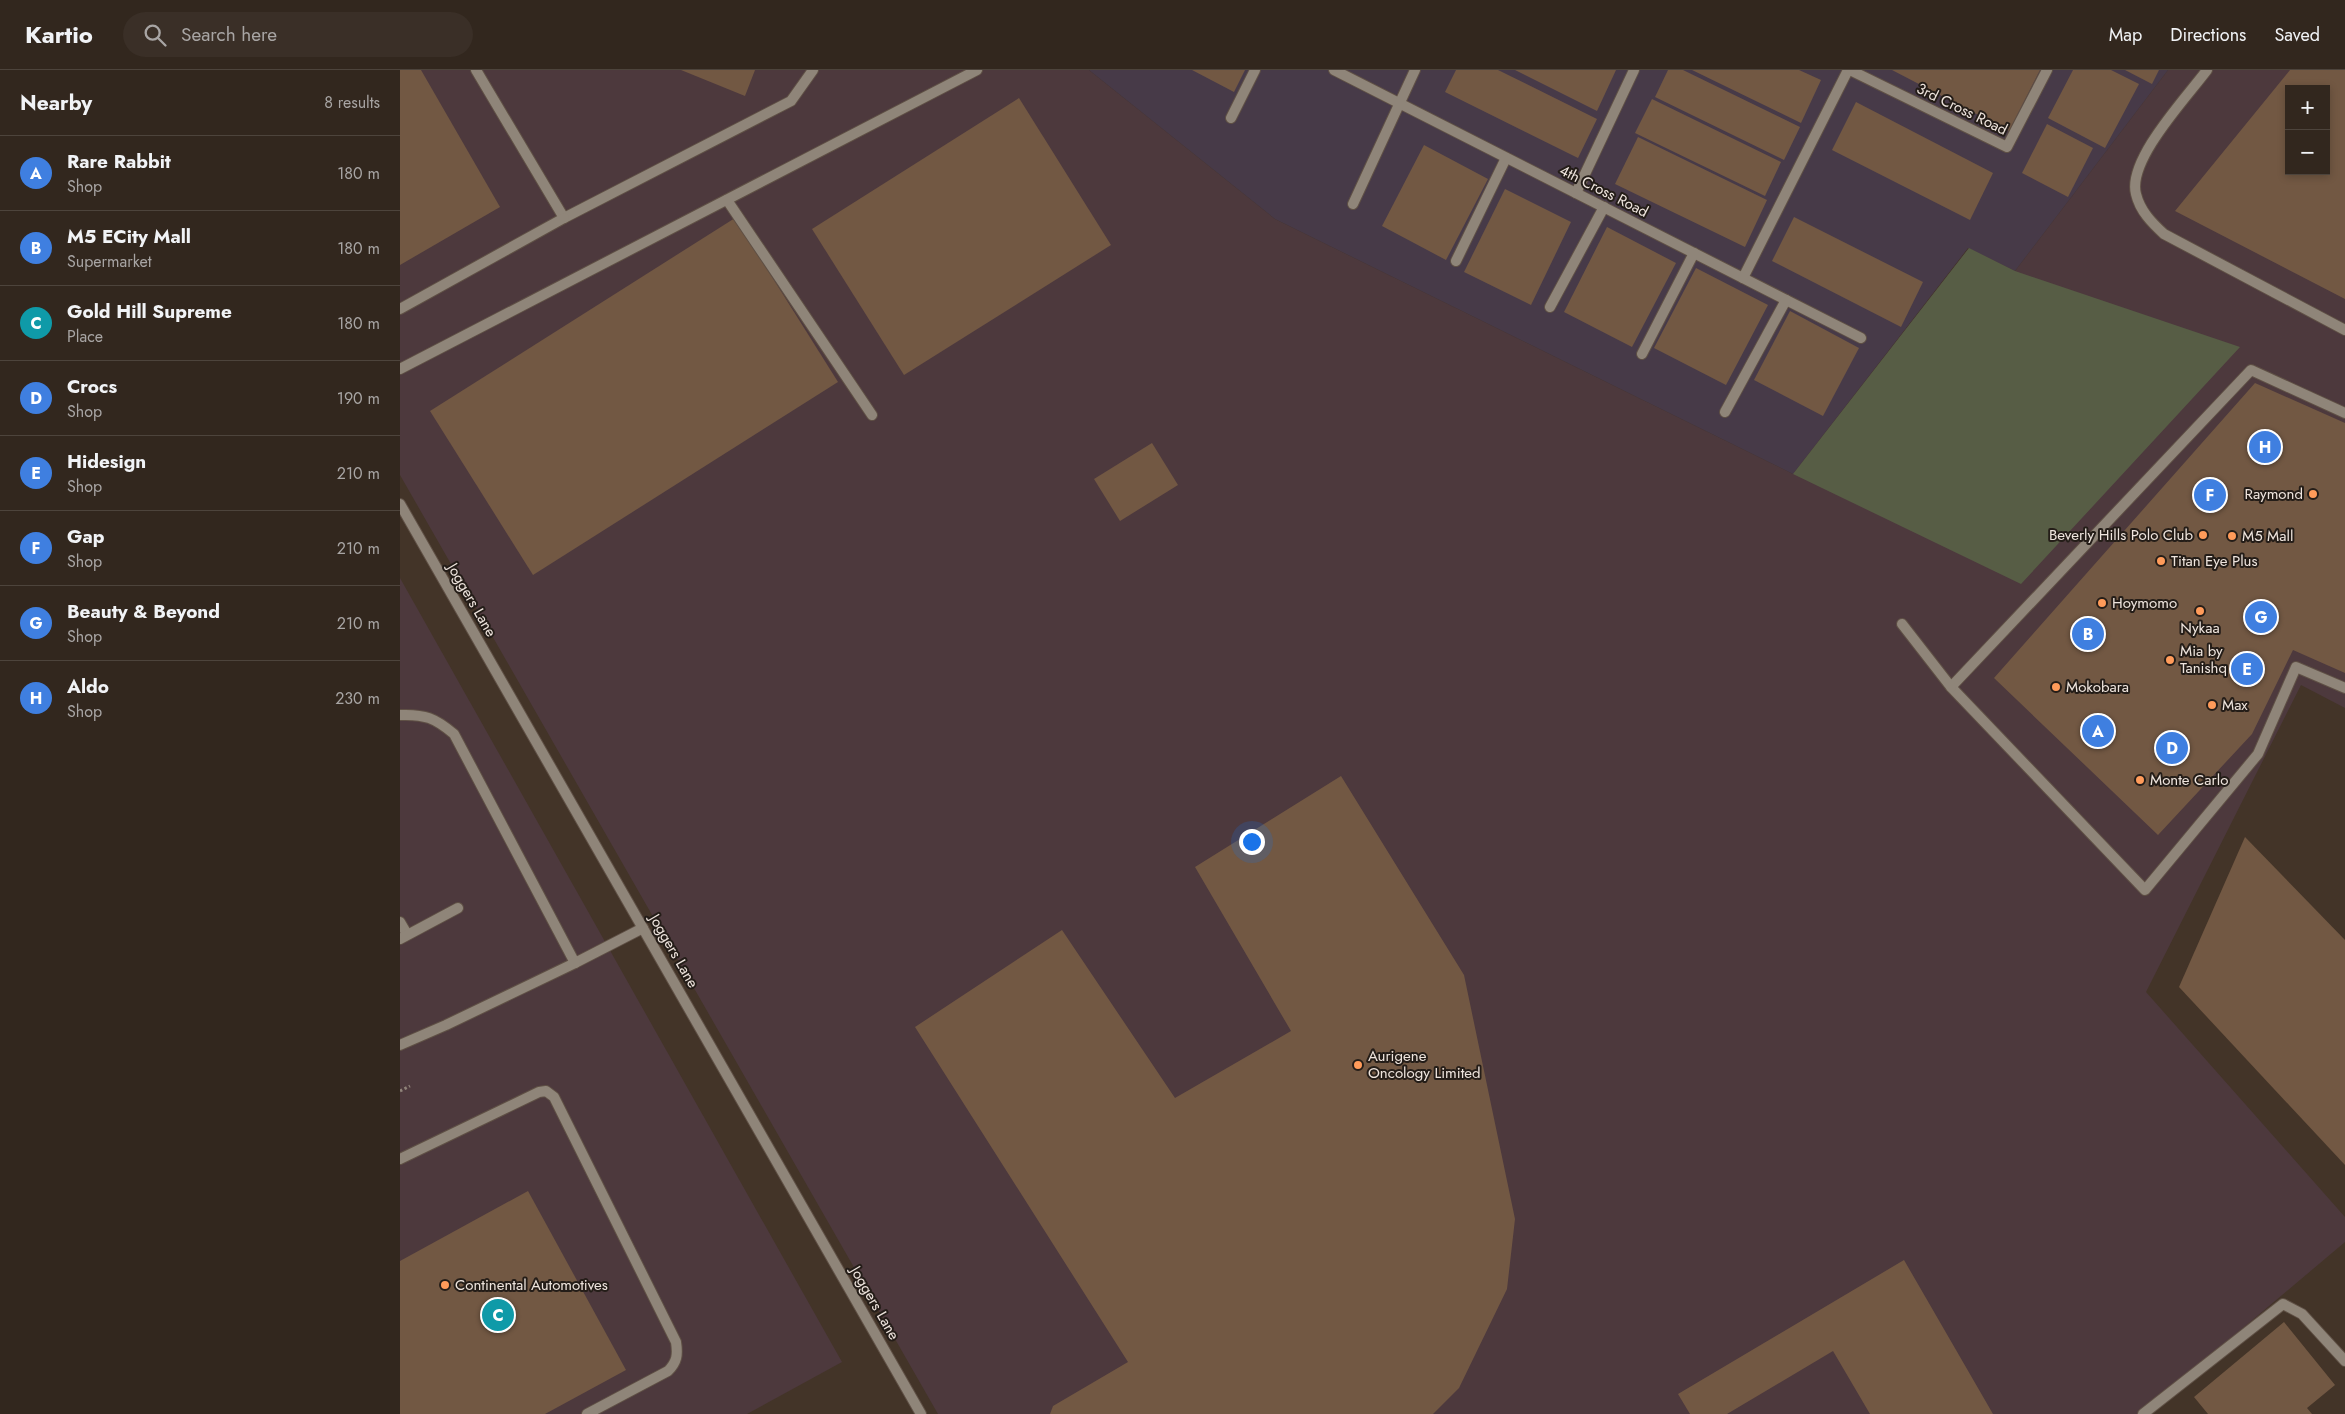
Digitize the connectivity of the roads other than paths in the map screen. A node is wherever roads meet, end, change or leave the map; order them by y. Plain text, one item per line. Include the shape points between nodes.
1 (476, 70) edge
2 (812, 70) edge
3 (977, 70) edge
4 (1255, 70) edge
5 (1334, 70) edge
6 (1415, 70) edge
7 (1634, 70) edge
8 (1849, 70) edge
9 (2047, 70) edge
10 (2207, 70) edge
11 (1400, 104) junction
12 (1231, 118) dead end
13 (1506, 158) junction
14 (1576, 193) junction
15 (727, 200) junction
16 (1353, 204) dead end
17 (1604, 207) junction
18 (564, 218) junction
19 (1694, 253) junction
20 (1456, 261) dead end
21 (1743, 278) junction
22 (1786, 300) junction
23 (1550, 307) dead end
24 (400, 309) edge
25 (2345, 330) edge
26 (1861, 338) dead end
27 (1642, 354) dead end
28 (400, 369) edge
29 (1725, 412) dead end
30 (2345, 414) edge
31 (872, 415) dead end
32 (400, 504) edge
33 (1902, 624) dead end
34 (1951, 687) junction
35 (2345, 688) edge
36 (400, 715) edge
37 (458, 908) dead end
38 (400, 922) edge
39 (643, 928) junction
40 (403, 936) edge
41 (576, 963) junction
42 (400, 1045) edge
43 (400, 1159) edge
44 (2345, 1361) edge
45 (587, 1414) edge
46 (921, 1414) edge
47 (2143, 1414) edge

1 - 18 street
2 - 18 street via 791,101
3 - 15 street
4 - 12 street
5 - 11 street, 4th Cross Road
6 - 11 street
7 - 14 street
8 - 9 street, 3rd Cross Road via 2007,148
8 - 21 street
10 - 25 street via 2145,152 2136,175 2136,193 2146,217 2164,234
11 - 13 street, 4th Cross Road
11 - 16 street
13 - 14 street, 4th Cross Road
13 - 20 street
14 - 17 street, 4th Cross Road
15 - 28 street
15 - 31 street
17 - 19 street, 4th Cross Road
17 - 23 street
18 - 24 street
19 - 21 street, 4th Cross Road
19 - 27 street
21 - 22 street, 4th Cross Road
22 - 26 street, 4th Cross Road
22 - 29 street
30 - 34 street via 2251,370
32 - 39 street, Joggers Lane
33 - 34 street
34 - 35 street via 2145,890 2258,754 2296,667
36 - 41 street via 416,714 436,719 454,734
37 - 40 street
38 - 40 street
39 - 41 street
39 - 46 street, Joggers Lane
41 - 42 street
43 - 45 street via 539,1092 546,1091 554,1097 676,1342 678,1353 675,1364 668,1371
44 - 47 street via 2302,1314 2283,1304

